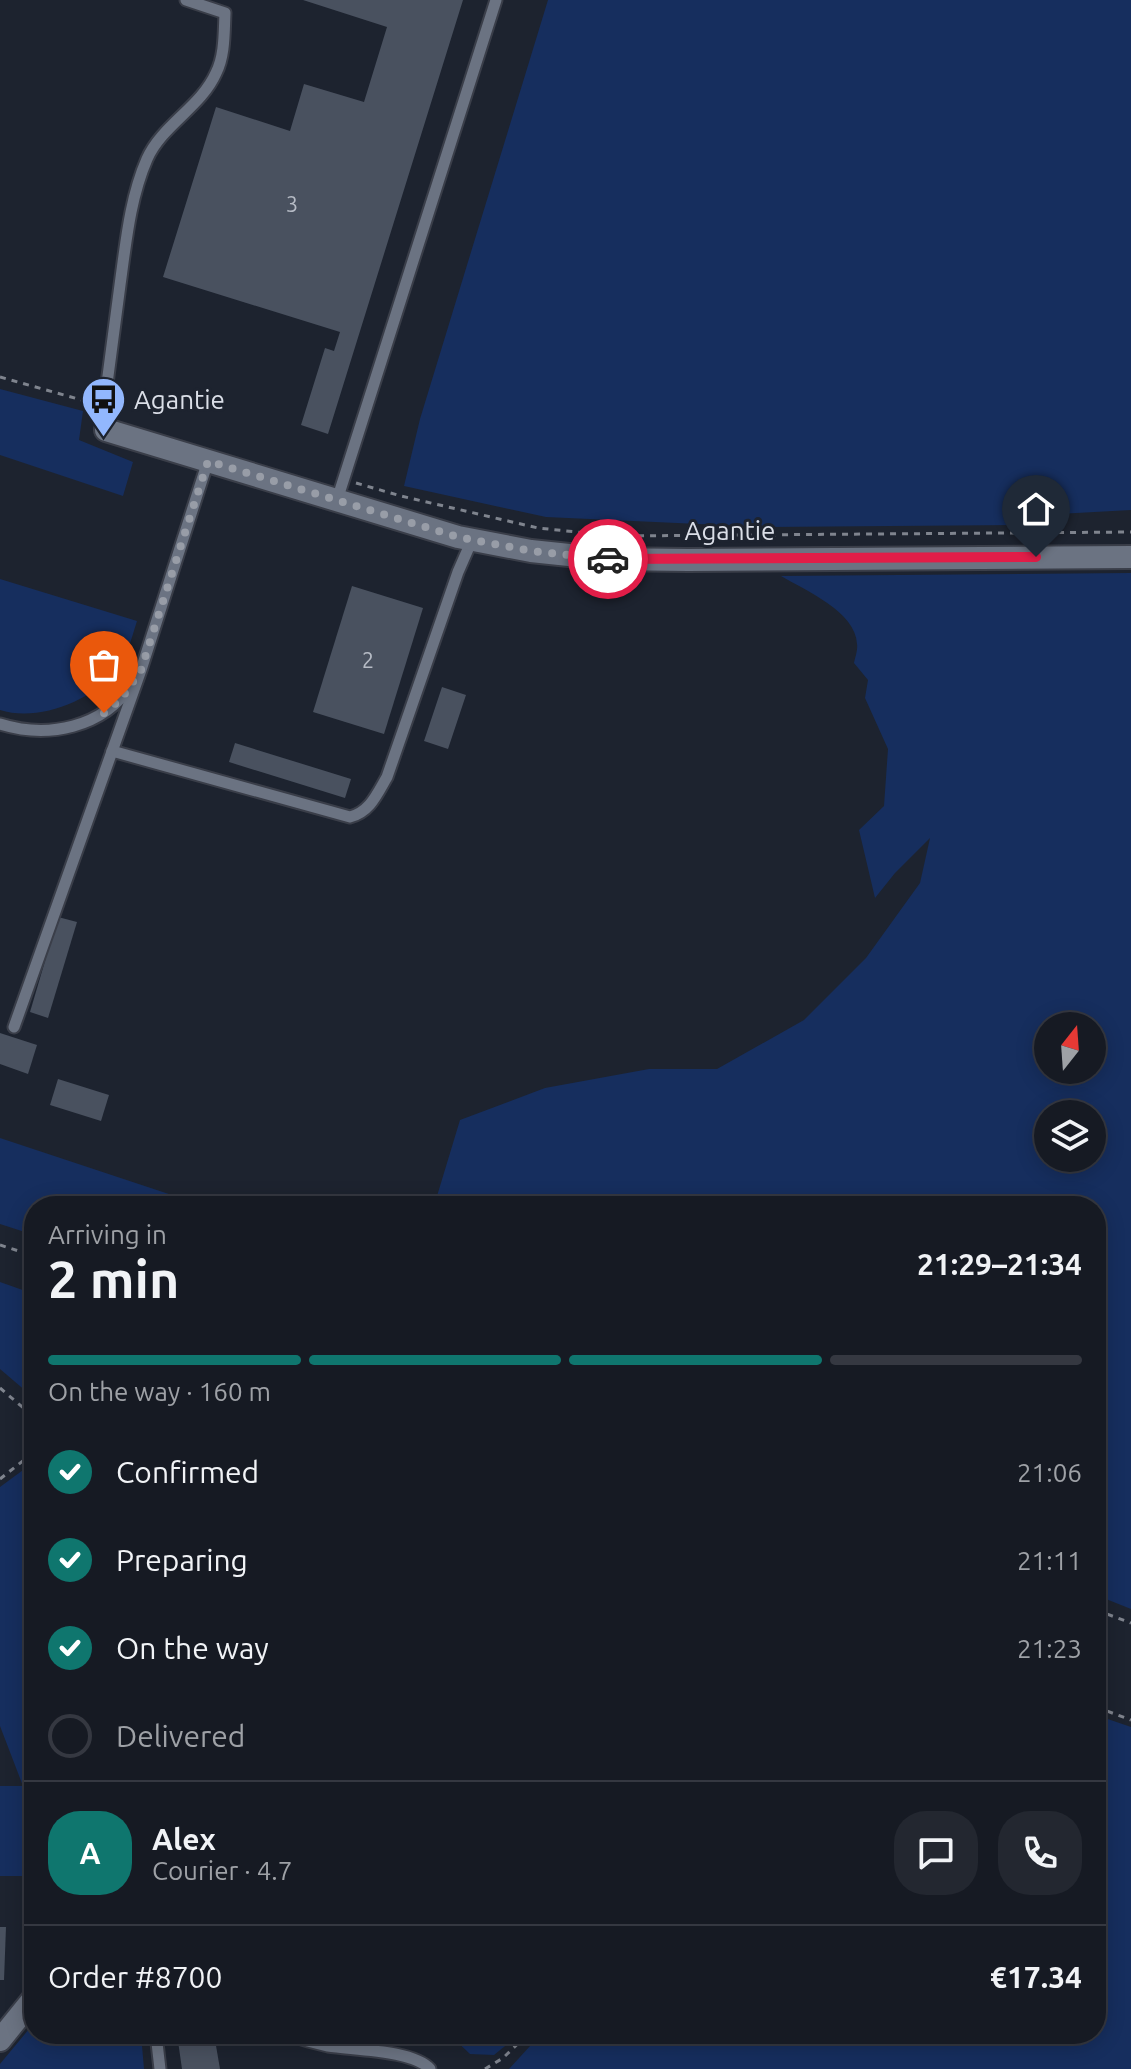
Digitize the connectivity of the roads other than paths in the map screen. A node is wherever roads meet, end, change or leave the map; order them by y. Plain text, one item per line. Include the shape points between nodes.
1 (186, 0) edge
2 (496, 0) edge
3 (106, 430) joint
4 (208, 461) junction
5 (340, 490) junction
6 (472, 540) junction
7 (1131, 557) edge
8 (141, 670) junction
9 (0, 724) edge
10 (112, 751) junction
11 (14, 1027) dead end
12 (24, 2010) edge
13 (0, 2040) edge
14 (157, 2044) edge
15 (321, 2044) edge
16 (160, 2069) edge
17 (430, 2069) edge

1 - 3 lane via 225,13 223,51 206,90 161,137 141,175 128,224 104,407
2 - 5 lane
3 - 4 street, Agantie
4 - 5 street, Agantie
4 - 8 lane
5 - 6 street, Agantie
6 - 7 street, Agantie via 607,559
6 - 10 lane via 387,777 361,814 350,817
8 - 9 lane via 121,699 86,722 51,731
8 - 10 lane
10 - 11 lane
12 - 13 street
14 - 16 lane
15 - 17 lane via 401,2056

